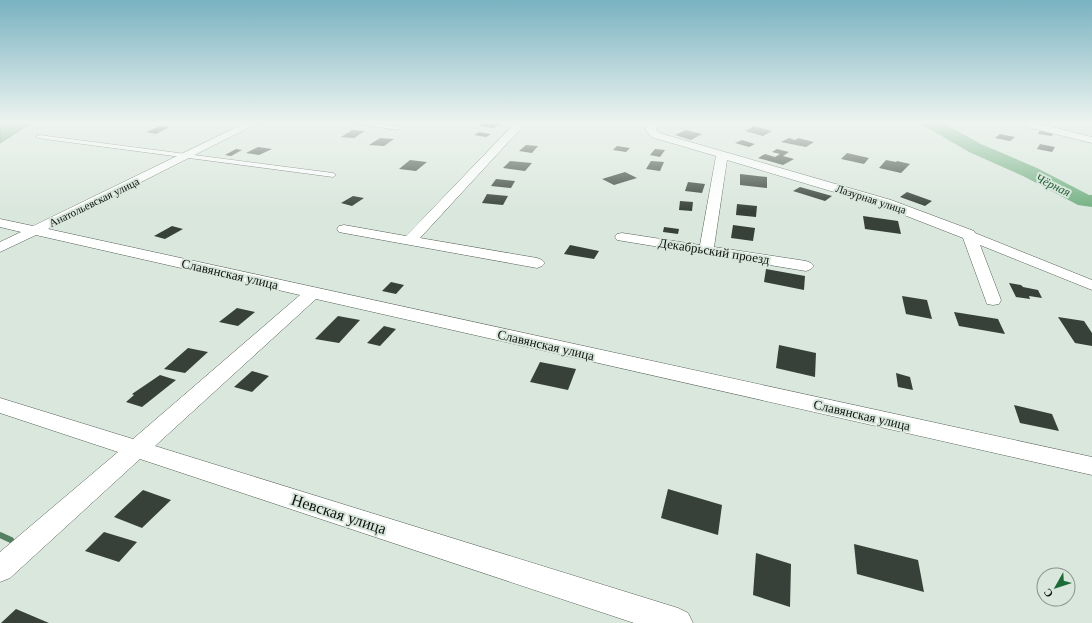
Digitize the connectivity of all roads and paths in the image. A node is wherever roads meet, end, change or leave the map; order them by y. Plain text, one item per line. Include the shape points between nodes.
1 (157, 152) edge
2 (194, 152) edge
3 (493, 152) edge
4 (712, 152) edge
5 (722, 155) junction
6 (186, 156) junction
7 (333, 175) dead end
8 (0, 223) edge
9 (344, 229) dead end
10 (36, 231) junction
11 (969, 234) junction
12 (622, 237) dead end
13 (410, 240) junction
14 (0, 248) edge
15 (706, 250) junction
16 (537, 263) dead end
17 (806, 266) dead end
18 (1092, 285) edge
19 (313, 293) junction
20 (993, 300) dead end
21 (0, 405) edge
22 (135, 449) junction
23 (1092, 466) edge
24 (0, 569) edge
25 (678, 623) edge

1 - 6 lane
2 - 6 street, Анатольевская улица
3 - 13 street
4 - 5 street, Лазурная улица
5 - 11 street, Лазурная улица via 886,203
5 - 15 street
6 - 7 lane
6 - 10 street, Анатольевская улица
8 - 10 street, Славянская улица
9 - 13 street
10 - 14 street, Анатольевская улица
10 - 19 street, Славянская улица
11 - 18 street, Лазурная улица via 1020,258
11 - 20 street
12 - 15 street, Декабрьский проезд
13 - 16 street
15 - 17 street, Декабрьский проезд
19 - 22 street
19 - 23 street, Славянская улица
21 - 22 street, Невская улица
22 - 24 street
22 - 25 street, Невская улица

